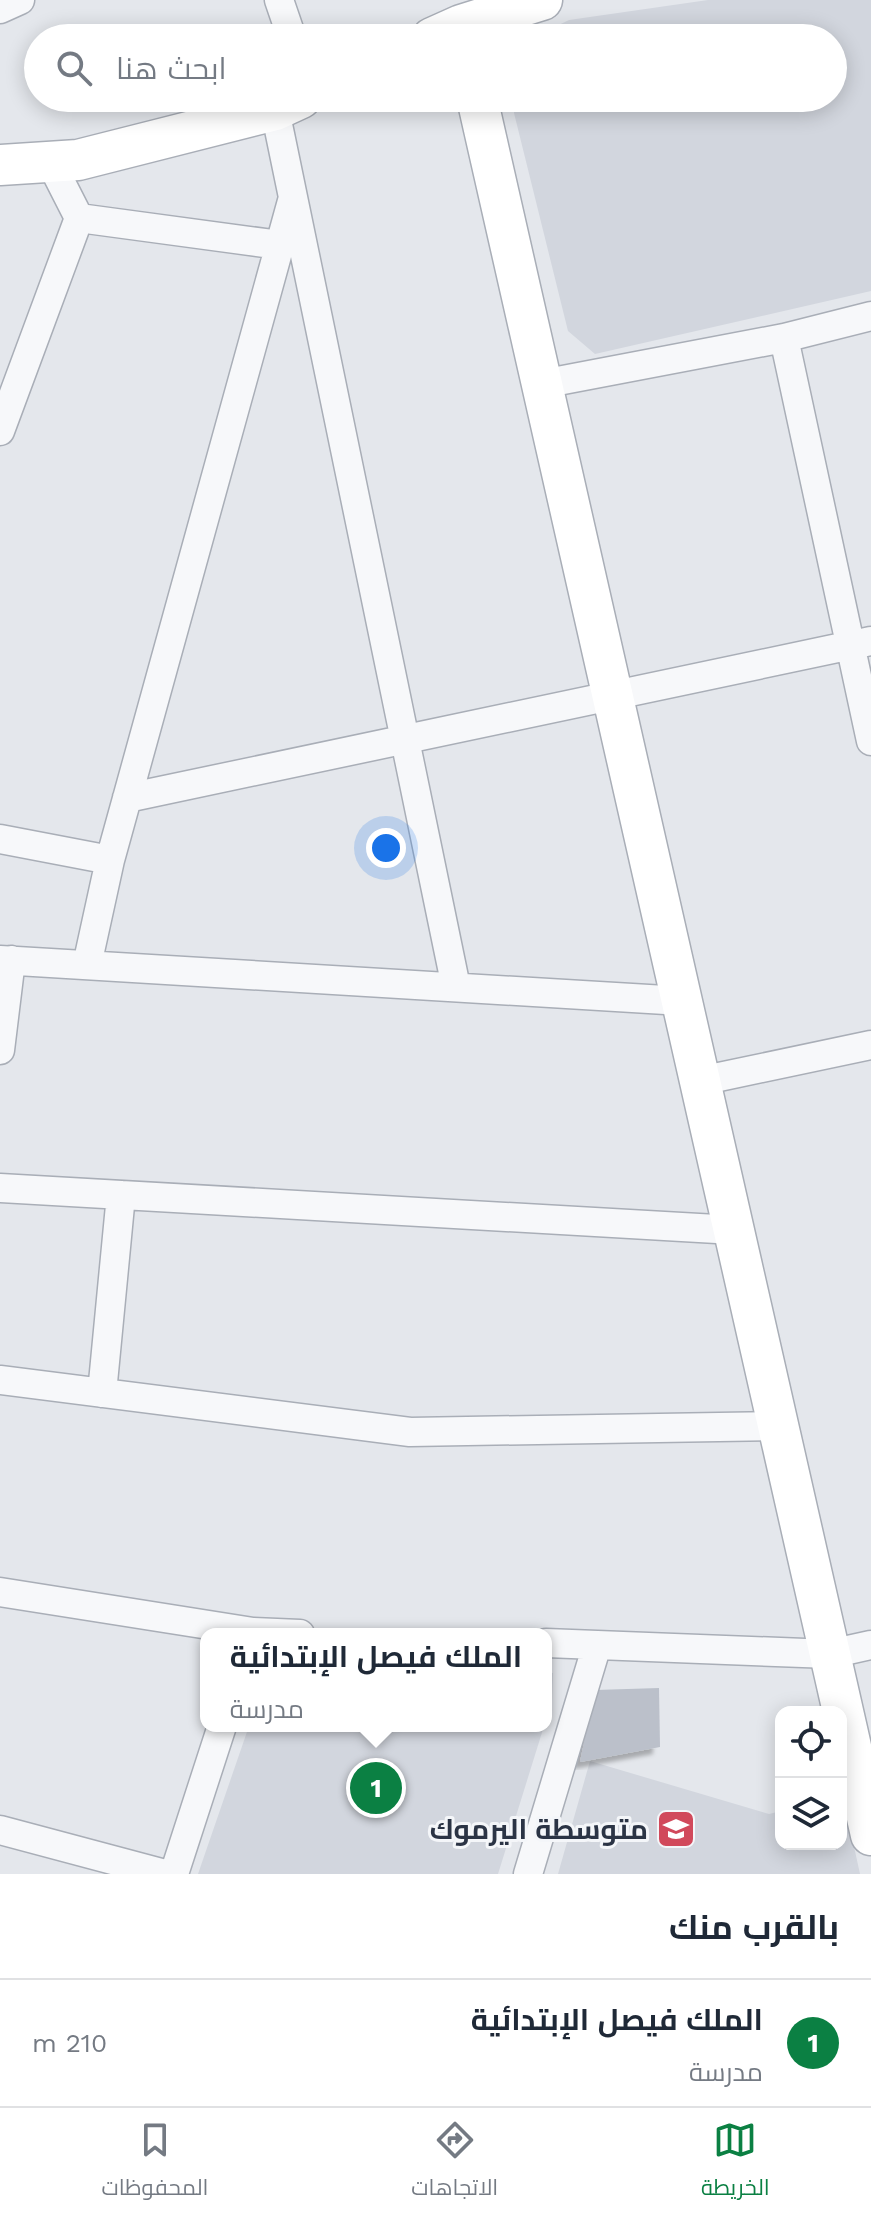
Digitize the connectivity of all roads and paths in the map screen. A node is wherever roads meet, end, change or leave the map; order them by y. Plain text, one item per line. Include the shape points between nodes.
1 (20, 0) edge
2 (279, 0) edge
3 (542, 0) edge
4 (0, 9) edge
5 (287, 24) edge
6 (478, 24) edge
7 (258, 112) edge
8 (289, 112) edge
9 (480, 112) edge
10 (50, 161) junction
11 (0, 165) edge
12 (294, 194) junction
13 (79, 218) junction
14 (280, 245) junction
15 (871, 316) edge
16 (784, 338) junction
17 (542, 384) junction
18 (0, 431) edge
19 (861, 643) edge
20 (613, 695) junction
21 (405, 739) junction
22 (871, 741) edge
23 (127, 798) junction
24 (0, 839) edge
25 (110, 860) junction
26 (6, 960) edge
27 (87, 965) junction
28 (456, 987) junction
29 (682, 1001) junction
30 (871, 1045) edge
31 (0, 1050) edge
32 (700, 1081) junction
33 (0, 1188) edge
34 (121, 1195) junction
35 (734, 1230) junction
36 (0, 1380) edge
37 (102, 1393) junction
38 (778, 1426) junction
39 (0, 1592) edge
40 (222, 1628) edge
41 (552, 1643) edge
42 (597, 1645) junction
43 (871, 1645) edge
44 (830, 1654) junction
45 (220, 1732) edge
46 (0, 1830) edge
47 (871, 1835) edge
48 (165, 1874) edge
49 (174, 1874) edge
50 (528, 1874) edge

1 - 4 street
2 - 5 street
3 - 6 street
7 - 10 street via 78,160
8 - 12 street
9 - 17 street
10 - 11 street
10 - 13 street
12 - 14 street
12 - 21 street
13 - 14 street
13 - 18 street
14 - 23 street
15 - 16 street
16 - 17 street
16 - 19 street
17 - 20 street
19 - 20 street
19 - 22 street
20 - 21 street
20 - 29 street
21 - 23 street
21 - 28 street
23 - 25 street
24 - 25 street
25 - 27 street
26 - 27 street
26 - 31 street
27 - 28 street
28 - 29 street
29 - 32 street
30 - 32 street
32 - 35 street
33 - 34 street
34 - 35 street
34 - 37 street
35 - 38 street
36 - 37 street
37 - 38 street via 410,1432
38 - 44 street
39 - 40 street
41 - 42 street
42 - 44 street
42 - 50 street
43 - 44 street
44 - 47 street
45 - 49 street
46 - 48 street

